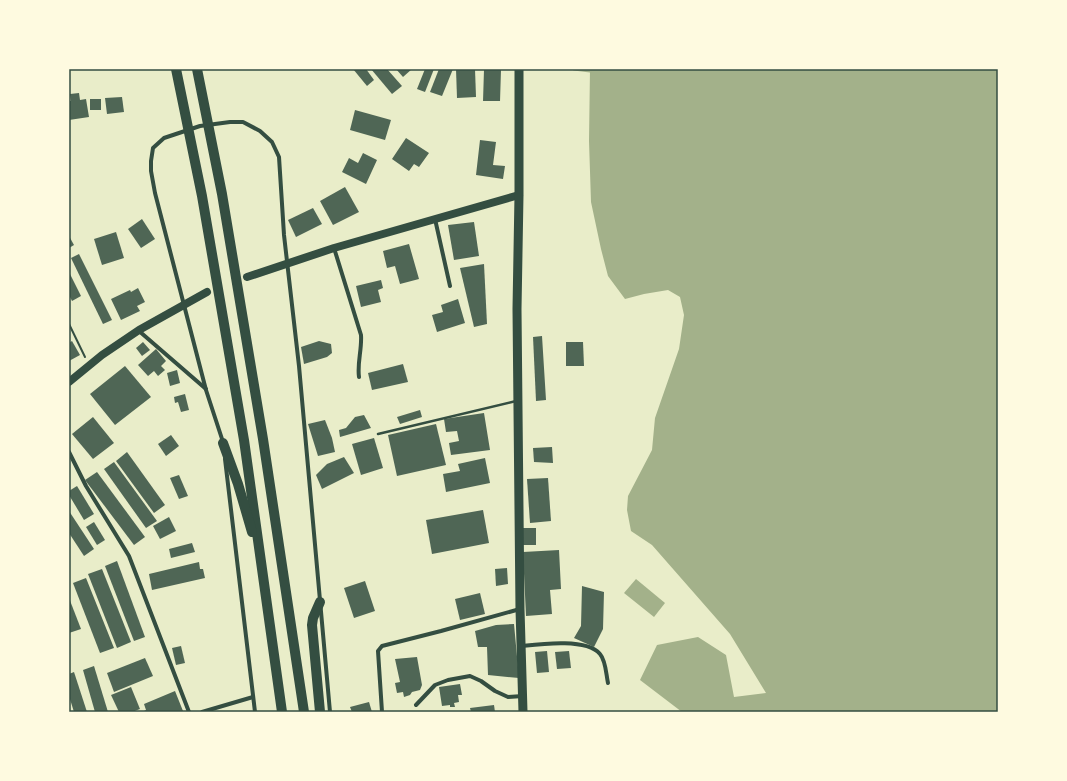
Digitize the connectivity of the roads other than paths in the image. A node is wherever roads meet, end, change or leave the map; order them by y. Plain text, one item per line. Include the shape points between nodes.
1 (176, 69) edge
2 (197, 69) edge
3 (519, 69) edge
4 (519, 195) junction
5 (434, 219) junction
6 (334, 248) junction
7 (286, 264) junction
8 (247, 277) dead end
9 (450, 286) dead end
10 (206, 292) dead end
11 (184, 304) junction
12 (139, 330) junction
13 (359, 377) dead end
14 (69, 382) edge
15 (206, 390) junction
16 (518, 400) junction
17 (378, 434) dead end
18 (223, 443) junction
19 (69, 452) edge
20 (262, 566) junction
21 (320, 602) junction
22 (520, 608) junction
23 (521, 646) junction
24 (608, 683) dead end
25 (523, 696) junction
26 (252, 697) junction
27 (416, 705) dead end
28 (189, 712) edge
29 (202, 712) edge
30 (255, 712) edge
31 (282, 712) edge
32 (304, 712) edge
33 (320, 712) edge
34 (330, 712) edge
35 (382, 712) edge
36 (524, 712) edge

1 - 20 highway via 202,196 244,440
2 - 32 highway via 222,194 263,439
3 - 4 highway
4 - 5 main road
4 - 16 highway
5 - 6 main road
5 - 9 street
6 - 7 main road
6 - 13 street via 361,335
7 - 8 main road
7 - 11 street via 279,157 272,142 260,130 243,122 200,126 164,138 153,148 151,171
7 - 21 street via 299,366
10 - 11 main road
11 - 12 main road
11 - 15 street
12 - 14 main road
12 - 15 street
15 - 18 street
16 - 17 lane
16 - 22 highway
18 - 20 highway
18 - 26 street
19 - 28 street via 86,486 130,556
20 - 31 highway
21 - 33 highway via 312,625
21 - 34 street
22 - 23 highway
22 - 35 street via 382,646 378,651
23 - 24 street via 561,644 593,648 603,659
23 - 25 highway
25 - 27 street via 508,697 470,676 435,685
25 - 36 highway
26 - 29 street
26 - 30 street

